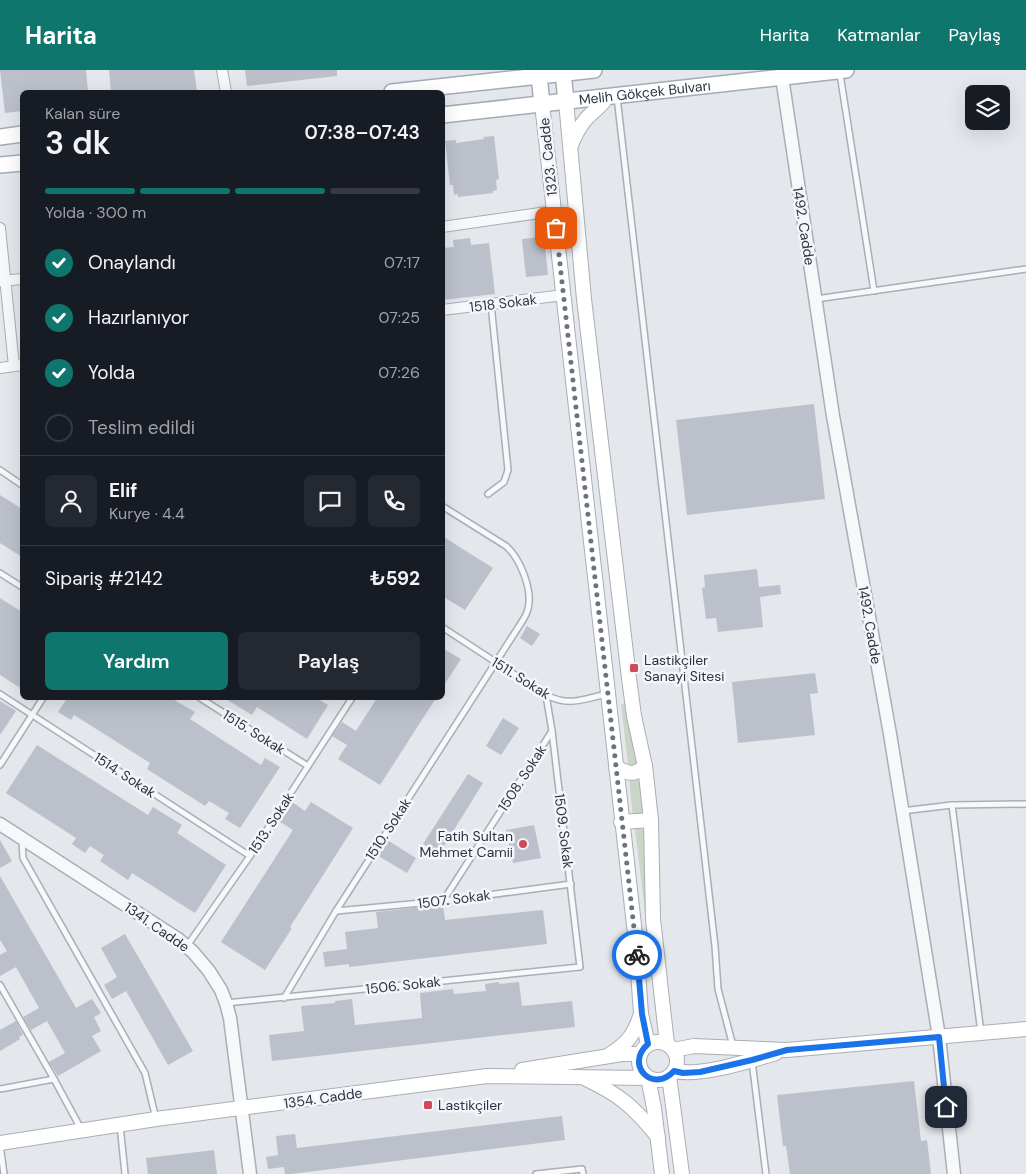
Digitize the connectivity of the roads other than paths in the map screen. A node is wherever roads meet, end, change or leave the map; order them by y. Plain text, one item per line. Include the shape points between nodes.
1 (222, 70) edge
2 (585, 70) edge
3 (846, 70) edge
4 (840, 71) edge
5 (563, 73) junction
6 (539, 76) junction
7 (782, 77) junction
8 (226, 90) edge
9 (410, 90) edge
10 (612, 97) junction
11 (566, 101) junction
12 (542, 104) junction
13 (445, 115) edge
14 (20, 134) edge
15 (0, 137) edge
16 (570, 145) junction
17 (20, 163) edge
18 (0, 165) edge
19 (554, 211) junction
20 (445, 226) edge
21 (0, 228) edge
22 (1026, 269) edge
23 (20, 278) edge
24 (3, 281) edge
25 (874, 291) junction
26 (564, 295) junction
27 (815, 300) junction
28 (490, 304) junction
29 (445, 310) edge
30 (18, 365) edge
31 (0, 368) edge
32 (0, 470) edge
33 (20, 484) edge
34 (488, 494) dead end
35 (445, 508) edge
36 (0, 573) edge
37 (20, 586) edge
38 (445, 629) edge
39 (496, 663) junction
40 (631, 691) junction
41 (608, 693) junction
42 (0, 694) edge
43 (546, 695) junction
44 (42, 700) edge
45 (203, 700) edge
46 (351, 700) edge
47 (32, 714) junction
48 (552, 731) junction
49 (0, 765) edge
50 (308, 766) junction
51 (645, 766) junction
52 (616, 767) junction
53 (1026, 804) edge
54 (952, 805) junction
55 (902, 811) junction
56 (651, 820) junction
57 (621, 822) junction
58 (0, 824) edge
59 (21, 838) junction
60 (250, 856) junction
61 (571, 884) junction
62 (443, 901) junction
63 (336, 911) junction
64 (187, 946) junction
65 (580, 967) joint
66 (0, 985) edge
67 (284, 998) junction
68 (226, 1003) junction
69 (642, 1014) junction
70 (1026, 1029) edge
71 (981, 1033) junction
72 (939, 1037) junction
73 (670, 1047) junction
74 (734, 1047) junction
75 (644, 1049) junction
76 (787, 1050) junction
77 (607, 1056) junction
78 (752, 1060) junction
79 (672, 1074) junction
80 (487, 1076) junction
81 (54, 1078) junction
82 (583, 1078) junction
83 (648, 1078) junction
84 (0, 1089) edge
85 (243, 1109) junction
86 (156, 1119) junction
87 (120, 1125) junction
88 (82, 1130) junction
89 (658, 1137) junction
90 (0, 1143) edge
91 (4, 1174) edge
92 (125, 1174) edge
93 (250, 1174) edge
94 (536, 1174) edge
95 (583, 1174) edge
96 (662, 1174) edge
97 (682, 1174) edge
98 (766, 1174) edge
99 (954, 1174) edge

1 - 8 street
2 - 5 main road, Melih Gökçek Bulvarı
3 - 4 main road, Melih Gökçek Bulvarı
4 - 7 main road, Melih Gökçek Bulvarı
4 - 25 lane
5 - 6 main road, Melih Gökçek Bulvarı
5 - 11 main road
6 - 9 main road, Melih Gökçek Bulvarı
6 - 12 main road
7 - 10 main road, Melih Gökçek Bulvarı
7 - 27 street, 1492. Cadde
10 - 11 main road, Melih Gökçek Bulvarı
10 - 16 main road via 584,121
10 - 74 lane via 713,926 716,976
11 - 12 main road, Melih Gökçek Bulvarı
11 - 16 main road
12 - 13 main road, Melih Gökçek Bulvarı
12 - 19 main road, 1323. Cadde
14 - 15 main road
16 - 40 main road via 584,299
17 - 18 main road
19 - 20 street
19 - 26 main road, 1323. Cadde
21 - 24 street
22 - 25 lane
23 - 24 street
24 - 30 street
25 - 27 lane
26 - 28 street, 1518 Sokak
26 - 41 main road, 1323. Cadde
27 - 55 street, 1492. Cadde
28 - 29 street, 1518 Sokak
28 - 34 lane via 508,470 504,482
30 - 31 street
32 - 33 lane
35 - 39 lane, 1510. Sokak via 506,546 520,562 529,598 528,608 524,620
36 - 37 lane
38 - 39 lane, 1511. Sokak
39 - 43 lane, 1511. Sokak
39 - 63 lane, 1510. Sokak
40 - 41 main road
40 - 51 main road
41 - 43 lane, 1511. Sokak via 571,702 558,701
41 - 52 main road, 1323. Cadde
42 - 47 lane, 1514. Sokak
43 - 48 lane, 1509. Sokak
44 - 47 lane
45 - 50 lane, 1515. Sokak
46 - 50 lane, 1513. Sokak
47 - 49 lane
47 - 60 lane, 1514. Sokak
48 - 61 lane, 1509. Sokak
48 - 62 lane, 1508. Sokak
50 - 60 lane, 1513. Sokak
51 - 52 main road via 637,772 628,773
51 - 56 main road
52 - 57 main road, 1323. Cadde
53 - 54 lane
54 - 55 lane
54 - 71 lane
55 - 72 street, 1492. Cadde
56 - 57 main road
56 - 73 main road via 653,919
57 - 69 main road, 1323. Cadde
58 - 59 street, 1341. Cadde
59 - 64 street, 1341. Cadde
59 - 86 lane via 23,858 146,1073
60 - 64 lane, 1513. Sokak
61 - 62 lane, 1507. Sokak
61 - 65 lane, 1509. Sokak
62 - 63 lane, 1507. Sokak
63 - 67 lane, 1510. Sokak
64 - 68 street, 1341. Cadde via 209,970
65 - 67 lane, 1506. Sokak
66 - 81 lane
67 - 68 lane, 1506. Sokak
68 - 85 street, 1341. Cadde
69 - 75 main road, 1323. Cadde
69 - 77 main road via 629,1040
70 - 71 main road
71 - 72 main road
72 - 76 main road
72 - 99 street, 1492. Cadde
73 - 74 main road
73 - 75 main road via 654,1042
73 - 79 main road via 677,1058
74 - 76 main road
75 - 77 main road
75 - 83 main road via 640,1068
76 - 78 main road
77 - 80 main road
78 - 79 main road via 700,1072
78 - 98 lane
79 - 83 main road via 663,1080
79 - 97 main road
80 - 82 main road, 1354. Cadde
80 - 85 main road, 1354. Cadde
81 - 84 lane
81 - 88 lane
82 - 83 main road, 1354. Cadde
82 - 89 main road via 626,1102
83 - 89 main road
85 - 86 main road, 1354. Cadde
85 - 93 street, 1341. Cadde
86 - 87 main road, 1354. Cadde
87 - 88 main road, 1354. Cadde
87 - 92 lane
88 - 90 main road, 1354. Cadde
89 - 96 main road
90 - 91 lane
94 - 95 lane via 582,1169

